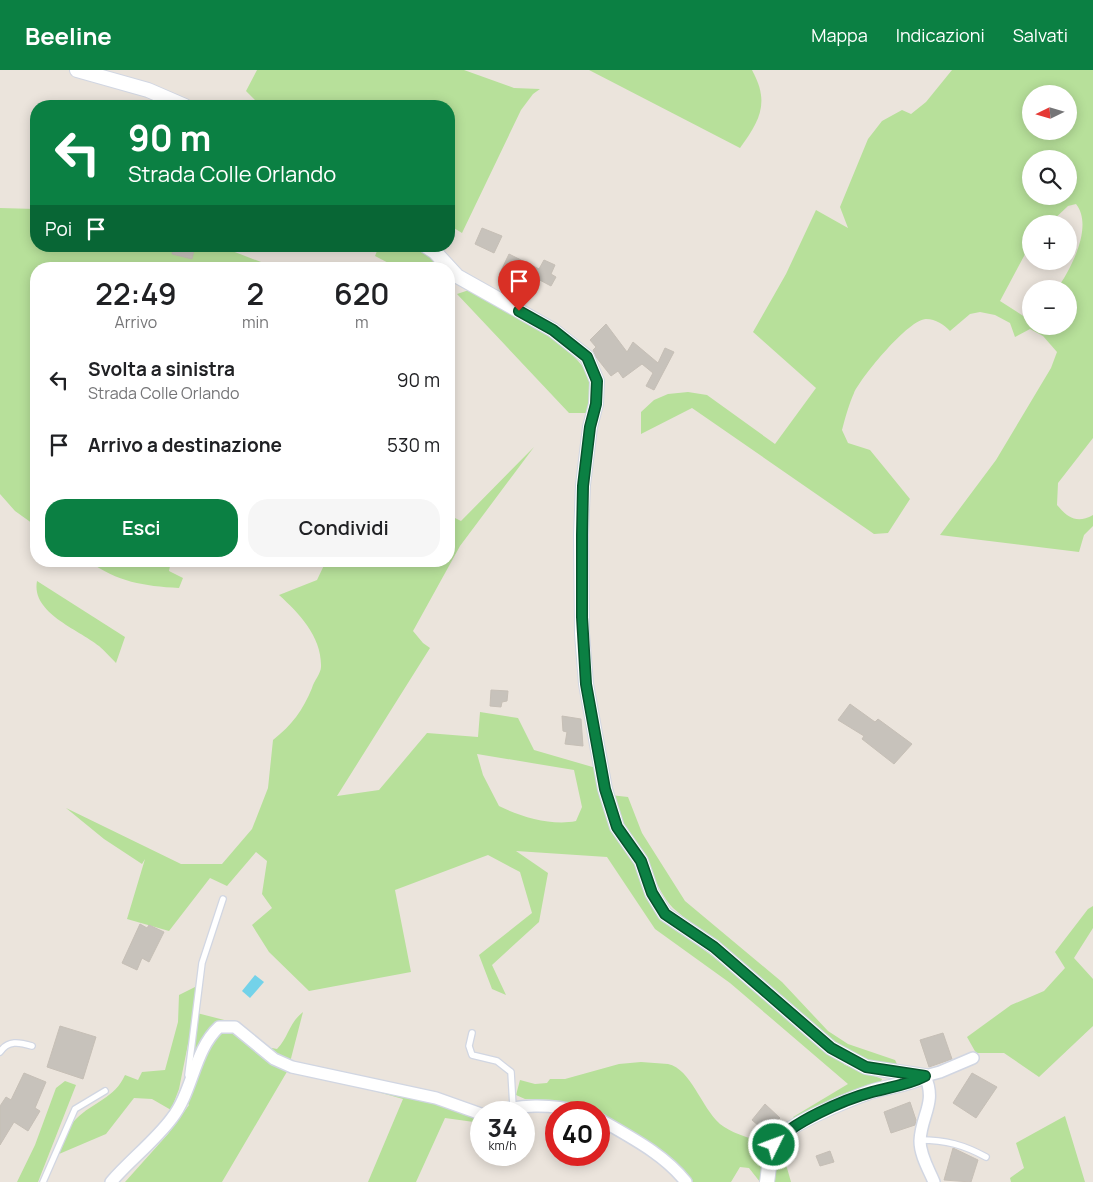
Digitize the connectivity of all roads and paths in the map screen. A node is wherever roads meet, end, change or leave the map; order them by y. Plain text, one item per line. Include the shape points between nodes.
1 (77, 70) edge
2 (171, 100) edge
3 (435, 252) edge
4 (445, 262) edge
5 (455, 273) edge
6 (223, 899) dead end
7 (472, 1033) dead end
8 (32, 1046) dead end
9 (0, 1052) edge
10 (973, 1058) dead end
11 (925, 1076) junction
12 (186, 1089) junction
13 (105, 1091) dead end
14 (513, 1101) edge
15 (470, 1110) edge
16 (610, 1125) edge
17 (920, 1140) junction
18 (986, 1157) dead end
19 (43, 1182) edge
20 (111, 1182) edge
21 (686, 1182) edge
22 (767, 1182) edge
23 (934, 1182) edge

1 - 2 street via 148,90
3 - 4 street
5 - 11 street via 553,330 587,357 597,381 583,486 582,634 586,684 605,789 617,827 641,861 652,893 665,914 714,947 831,1048 866,1067
6 - 12 lane via 202,963
7 - 14 lane via 469,1046 472,1055 497,1061 511,1072
8 - 9 lane via 12,1043
10 - 11 street
11 - 17 street via 931,1091
11 - 22 street via 817,1114 786,1132 774,1145
12 - 15 street via 206,1041 219,1027 227,1025 235,1027 274,1059 292,1067 436,1098
12 - 20 street via 172,1118
13 - 19 lane via 75,1109
16 - 21 street via 674,1167
17 - 18 lane via 945,1140
17 - 23 street

